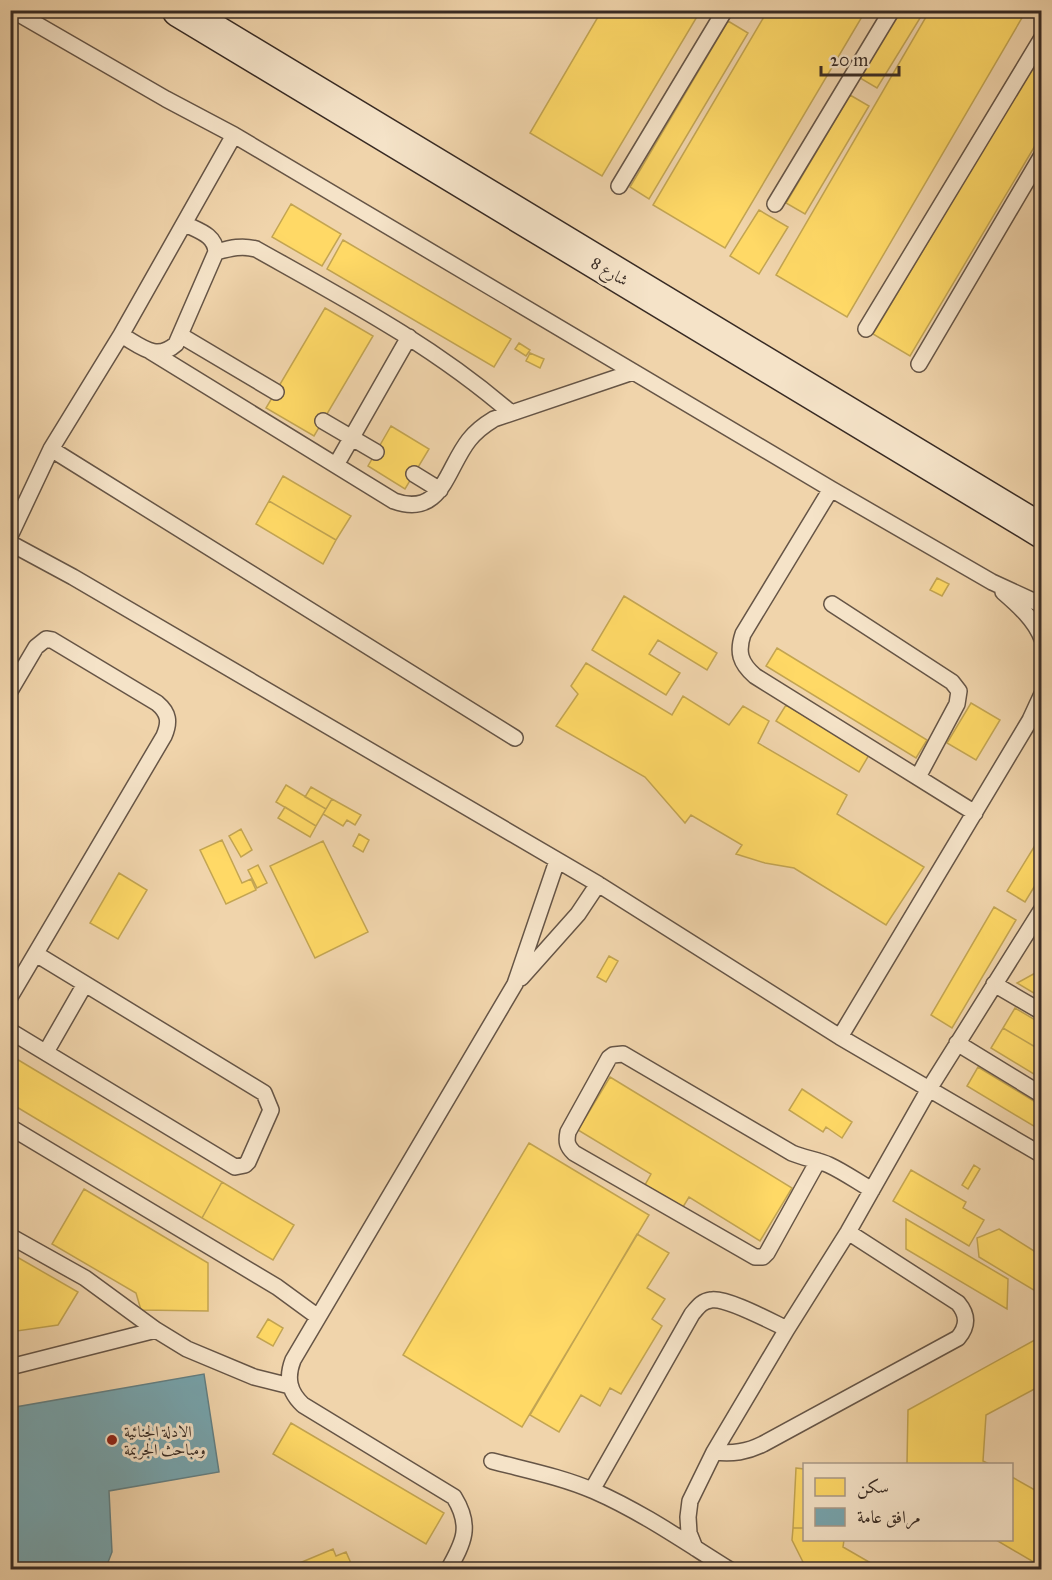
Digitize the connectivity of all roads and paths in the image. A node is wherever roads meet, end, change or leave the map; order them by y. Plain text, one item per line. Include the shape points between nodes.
1 (12, 10) edge
2 (179, 10) edge
3 (725, 10) edge
4 (892, 10) edge
5 (1041, 38) edge
6 (234, 135) junction
7 (1041, 155) edge
8 (619, 186) dead end
9 (776, 204) dead end
10 (185, 224) junction
11 (216, 252) junction
12 (866, 329) dead end
13 (121, 335) junction
14 (180, 335) junction
15 (409, 337) junction
16 (150, 351) junction
17 (919, 364) dead end
18 (633, 372) junction
19 (276, 392) dead end
20 (511, 413) junction
21 (323, 421) dead end
22 (352, 438) junction
23 (51, 449) junction
24 (376, 452) dead end
25 (336, 465) junction
26 (414, 474) dead end
27 (440, 489) junction
28 (831, 489) junction
29 (1041, 531) edge
30 (10, 536) edge
31 (10, 543) edge
32 (992, 582) junction
33 (832, 604) dead end
34 (1041, 605) edge
35 (1041, 639) edge
36 (10, 691) edge
37 (1041, 694) edge
38 (1041, 707) edge
39 (1030, 720) junction
40 (514, 738) dead end
41 (918, 777) junction
42 (975, 813) junction
43 (557, 861) junction
44 (598, 884) junction
45 (1041, 909) edge
46 (36, 954) junction
47 (85, 984) junction
48 (515, 984) junction
49 (994, 984) junction
50 (10, 997) edge
51 (1041, 1012) edge
52 (10, 1031) edge
53 (840, 1037) junction
54 (957, 1043) junction
55 (46, 1052) junction
56 (929, 1089) junction
57 (1041, 1095) edge
58 (10, 1127) edge
59 (1041, 1155) edge
60 (818, 1161) junction
61 (872, 1190) junction
62 (848, 1232) junction
63 (10, 1236) edge
64 (318, 1317) junction
65 (787, 1329) junction
66 (156, 1330) junction
67 (10, 1367) edge
68 (290, 1386) junction
69 (714, 1452) junction
70 (492, 1461) dead end
71 (592, 1490) junction
72 (695, 1548) junction
73 (448, 1569) edge
74 (730, 1569) edge

1 - 6 lane
2 - 29 street, شارع 8
3 - 8 lane
4 - 9 lane
5 - 12 lane
6 - 10 lane
6 - 18 lane
7 - 17 lane
10 - 11 lane via 211,238
10 - 13 lane
11 - 14 lane
11 - 15 lane via 246,246 256,249
13 - 16 lane
13 - 23 lane
14 - 16 lane via 168,351
14 - 19 lane
15 - 20 lane via 480,385
15 - 22 lane
16 - 25 lane
18 - 20 lane
18 - 28 lane
20 - 27 lane via 473,435
21 - 22 lane
22 - 24 lane
22 - 25 lane
23 - 30 lane
23 - 40 lane
25 - 27 lane via 406,505 431,499
26 - 27 lane
28 - 32 lane
28 - 41 lane via 743,634 740,658 755,676
31 - 43 lane
32 - 34 lane
32 - 35 lane via 1019,605
33 - 41 lane via 952,682 959,692 957,704
36 - 46 lane via 36,647 46,639 157,703 168,716 164,736
37 - 39 lane
38 - 39 lane
39 - 42 lane
41 - 42 lane
42 - 53 lane
43 - 44 lane
43 - 48 lane
44 - 48 lane via 578,914
44 - 53 lane
45 - 49 lane
46 - 47 lane
46 - 50 lane
47 - 55 lane
47 - 55 lane via 264,1093 271,1110 248,1162 240,1167 231,1165
48 - 64 lane
49 - 51 lane
49 - 54 lane
52 - 55 lane
53 - 56 lane
54 - 56 lane
54 - 57 lane
56 - 59 lane
56 - 61 lane
58 - 64 lane via 277,1287
60 - 60 lane via 792,1153 618,1053 609,1058 566,1138 574,1153 755,1257 767,1253
60 - 61 lane
61 - 62 lane
62 - 65 lane
62 - 69 lane via 958,1303 964,1311 964,1330 958,1338 764,1444 729,1454
63 - 66 lane via 85,1278
64 - 68 lane via 293,1360 288,1373
65 - 69 lane
65 - 71 lane via 726,1302 713,1299 700,1303
66 - 67 lane
66 - 68 lane via 227,1366
68 - 73 lane via 303,1405 454,1497 465,1522 464,1536
69 - 72 lane via 690,1501 687,1517
70 - 71 lane
71 - 72 lane
72 - 74 lane

